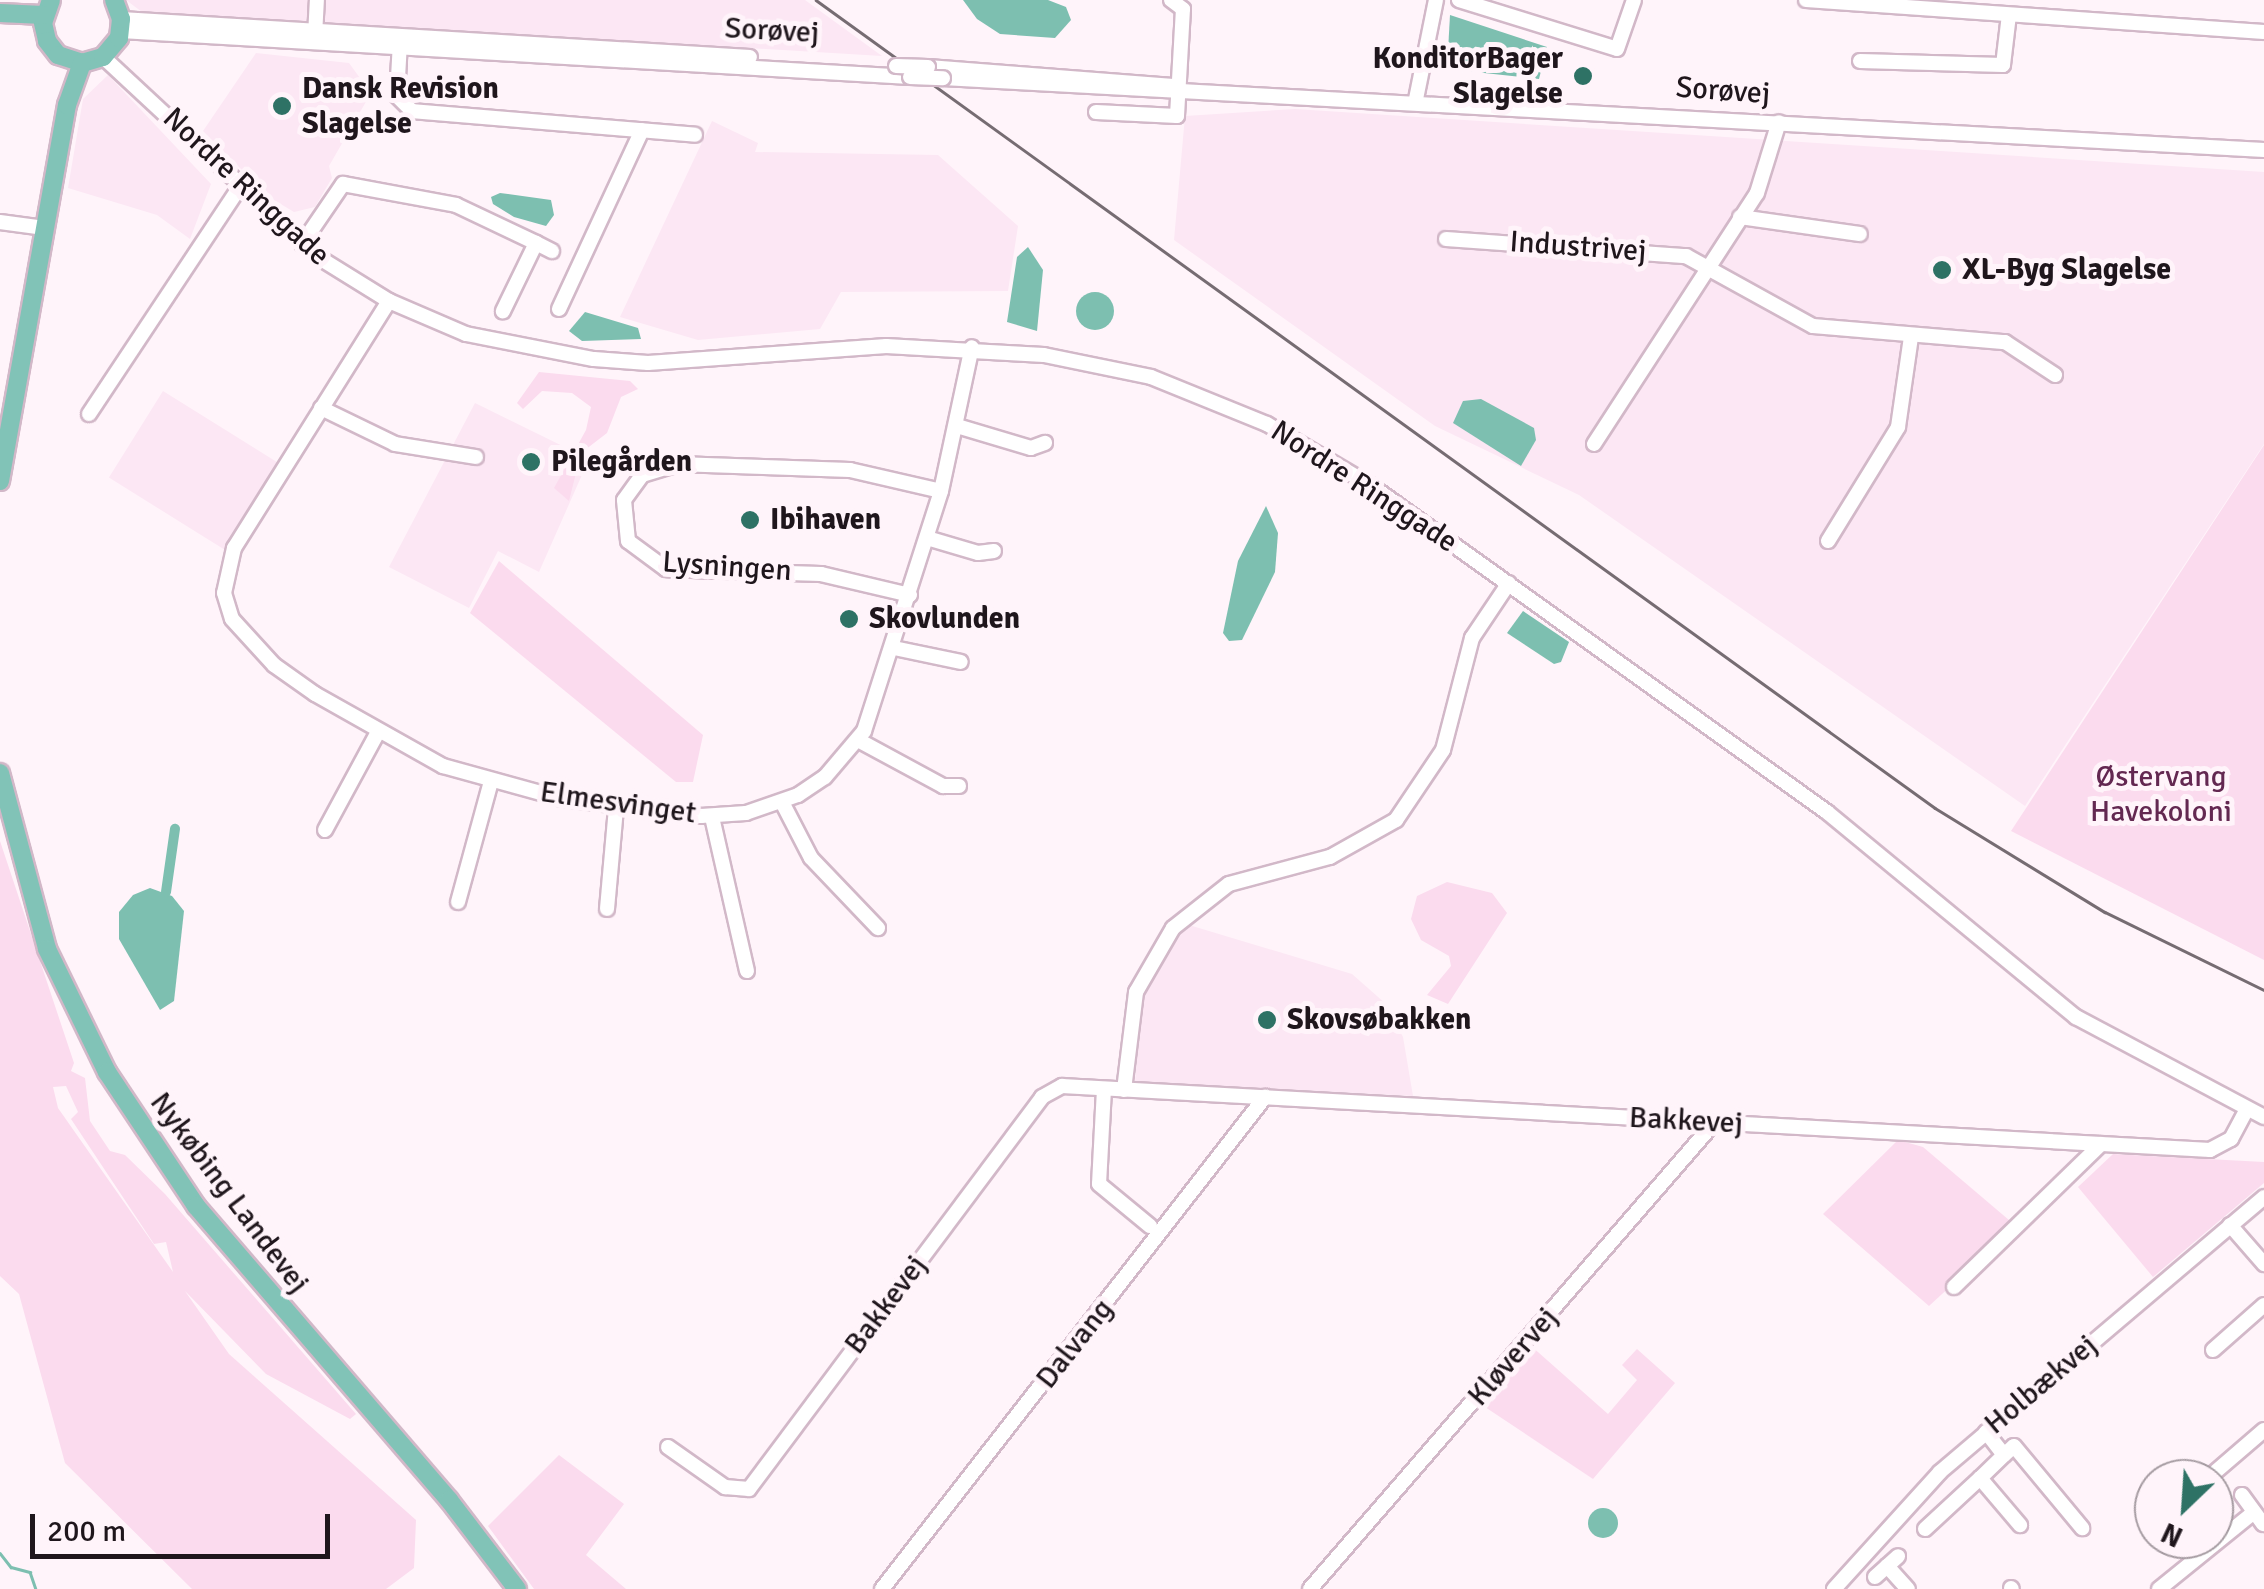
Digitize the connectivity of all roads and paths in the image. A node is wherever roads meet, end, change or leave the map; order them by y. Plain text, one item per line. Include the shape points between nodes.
1 (114, 0) edge
2 (317, 0) edge
3 (1172, 0) edge
4 (1436, 0) edge
5 (1459, 0) edge
6 (1634, 0) edge
7 (1806, 0) edge
8 (1508, 7) edge
9 (0, 13) edge
10 (46, 13) edge
11 (2009, 15) junction
12 (0, 24) edge
13 (2264, 32) edge
14 (315, 36) junction
15 (115, 38) junction
16 (400, 42) junction
17 (74, 61) junction
18 (1860, 62) dead end
19 (1179, 88) junction
20 (1416, 99) junction
21 (1096, 112) dead end
22 (1779, 122) junction
23 (642, 130) junction
24 (695, 135) dead end
25 (2264, 150) edge
26 (239, 188) junction
27 (1740, 217) junction
28 (0, 222) edge
29 (45, 228) junction
30 (1860, 234) dead end
31 (1446, 239) dead end
32 (536, 243) junction
33 (302, 244) junction
34 (552, 251) dead end
35 (1709, 264) junction
36 (389, 300) junction
37 (559, 309) dead end
38 (503, 311) dead end
39 (1911, 337) junction
40 (972, 347) junction
41 (2054, 375) dead end
42 (322, 408) junction
43 (89, 414) dead end
44 (957, 426) junction
45 (1044, 443) dead end
46 (1594, 444) dead end
47 (476, 457) dead end
48 (0, 481) edge
49 (942, 491) junction
50 (927, 538) junction
51 (1828, 541) dead end
52 (994, 550) dead end
53 (1509, 583) junction
54 (910, 594) junction
55 (894, 648) junction
56 (961, 662) dead end
57 (377, 734) junction
58 (858, 740) junction
59 (0, 772) edge
60 (491, 781) junction
61 (959, 786) dead end
62 (782, 802) junction
63 (616, 808) junction
64 (712, 817) junction
65 (325, 830) dead end
66 (458, 902) dead end
67 (607, 909) dead end
68 (878, 928) dead end
69 (747, 971) dead end
70 (1104, 1089) junction
71 (1124, 1090) junction
72 (1265, 1097) junction
73 (2247, 1110) junction
74 (2264, 1117) edge
75 (1714, 1123) junction
76 (2101, 1144) junction
77 (2264, 1197) edge
78 (1150, 1226) dead end
79 (2230, 1226) junction
80 (2264, 1264) edge
81 (1954, 1287) dead end
82 (2264, 1305) edge
83 (2213, 1350) dead end
84 (2264, 1430) edge
85 (1986, 1432) junction
86 (668, 1447) dead end
87 (2004, 1455) junction
88 (2230, 1459) edge
89 (1980, 1478) junction
90 (2242, 1495) dead end
91 (2259, 1518) edge
92 (2020, 1525) dead end
93 (2082, 1528) dead end
94 (1926, 1529) dead end
95 (1875, 1577) dead end
96 (517, 1589) edge
97 (882, 1589) edge
98 (1310, 1589) edge
99 (1834, 1589) edge
100 (1908, 1589) edge
101 (2158, 1589) edge

1 - 15 main road
2 - 14 street
3 - 19 street via 1183,9
4 - 20 street
5 - 8 street
6 - 8 street via 1617,49
7 - 11 street
9 - 10 main road
10 - 12 main road
10 - 17 main road via 52,49
11 - 13 street
11 - 18 street via 2003,66
14 - 15 street, Sorøvej
14 - 16 street, Sorøvej
15 - 17 main road
15 - 26 street, Nordre Ringgade via 142,89
16 - 19 street, Sorøvej, bridge
16 - 19 street, Sorøvej, bridge via 1156,80
16 - 23 street via 397,96 412,112
17 - 29 main road
19 - 20 street, Sorøvej
19 - 21 street via 1176,116
20 - 22 street, Sorøvej
22 - 25 street, Sorøvej
22 - 27 street via 1769,168
23 - 24 street
23 - 37 street
26 - 33 street, Nordre Ringgade
26 - 43 street
27 - 30 street
27 - 35 street
28 - 29 street
29 - 48 main road
31 - 35 street, Industrivej via 1665,252
32 - 33 street via 456,205 354,182 336,189
32 - 34 street
32 - 38 street
33 - 36 street, Nordre Ringgade
35 - 39 street, Industrivej via 1813,326
35 - 46 street
36 - 40 street, Nordre Ringgade via 466,334 594,359 704,361 833,348
36 - 42 street, Elmesvinget
39 - 41 street, Industrivej via 2006,342
39 - 51 street via 1898,428
40 - 44 street, Elmesvinget
40 - 53 street, Nordre Ringgade via 1110,367 1214,400 1312,448
42 - 47 street via 395,444
42 - 57 street, Elmesvinget via 234,548 224,594 250,643
44 - 45 street via 1032,448
44 - 49 street, Elmesvinget
49 - 50 street, Elmesvinget
49 - 54 street, Lysningen via 850,470 676,464 642,475 624,500 628,541 666,569 821,574
50 - 52 street via 978,553
50 - 54 street, Elmesvinget
53 - 71 street via 1467,652 1443,750 1396,820 1330,857 1229,884 1173,928 1136,992
53 - 73 street, Nordre Ringgade via 1862,838 2076,1017
54 - 55 street, Elmesvinget
55 - 56 street
55 - 58 street, Elmesvinget
57 - 60 street, Elmesvinget
57 - 65 street
58 - 61 street via 942,786
58 - 62 street, Elmesvinget via 825,777
59 - 96 main road, Nykøbing Landevej via 48,948 106,1072 196,1206 449,1500
60 - 63 street, Elmesvinget
60 - 66 street
62 - 64 street, Elmesvinget
62 - 68 street via 812,858
63 - 64 street, Elmesvinget
63 - 67 street
64 - 69 street
70 - 71 street, Bakkevej
70 - 78 street via 1098,1184
70 - 86 street, Bakkevej via 1062,1086 1042,1097 749,1489 725,1488
71 - 72 street, Bakkevej
72 - 75 street, Bakkevej
72 - 97 street, Dalvang
73 - 74 street, Nordre Ringgade
73 - 76 street, Bakkevej via 2231,1139 2210,1150
75 - 76 street, Bakkevej
75 - 98 street, Kløvervej
76 - 81 street
77 - 79 street, Holbækvej
79 - 80 street
79 - 85 street, Holbækvej
82 - 83 street
84 - 88 street
85 - 87 street
85 - 99 street, Holbækvej via 1917,1494
87 - 89 street
87 - 93 street via 2014,1446
89 - 92 street
89 - 94 street
90 - 91 street
91 - 101 street
95 - 100 street via 1893,1561

